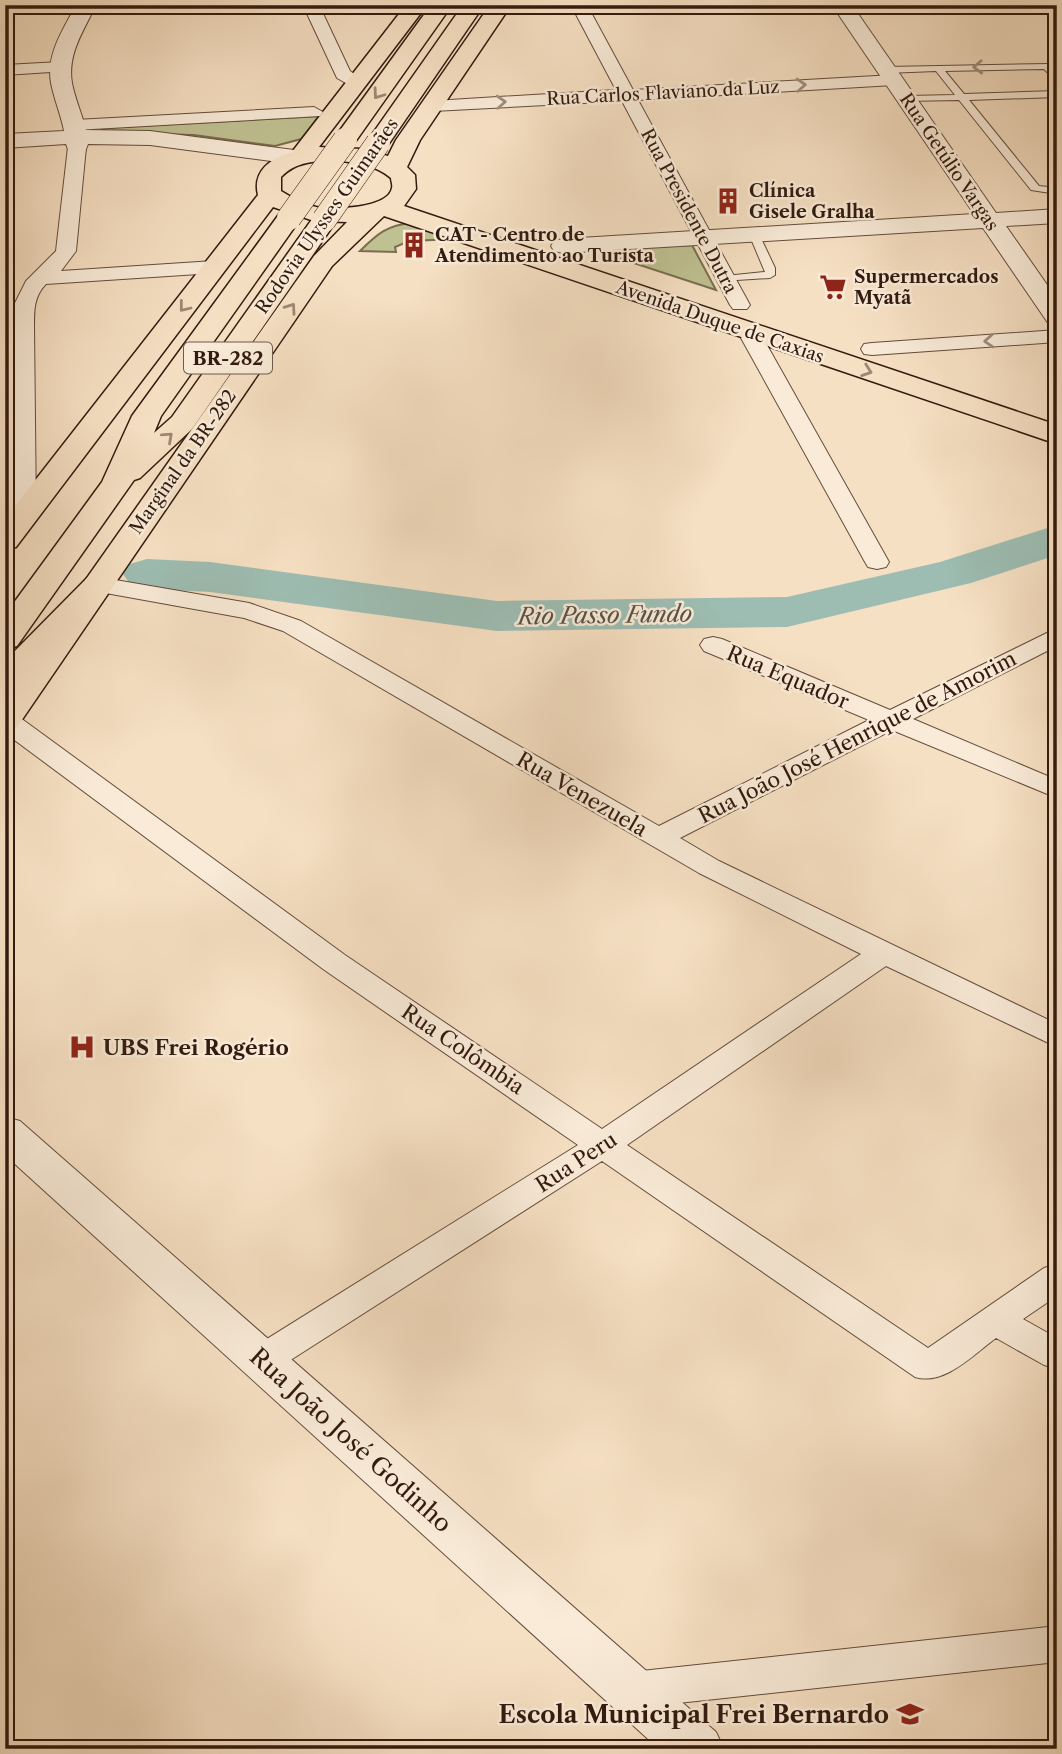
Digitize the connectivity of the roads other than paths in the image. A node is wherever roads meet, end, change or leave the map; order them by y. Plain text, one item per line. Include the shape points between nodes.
1 (86, 5) edge
2 (311, 5) edge
3 (377, 5) edge
4 (442, 5) edge
5 (474, 5) edge
6 (502, 5) edge
7 (579, 5) edge
8 (842, 5) edge
9 (416, 6) edge
10 (60, 67) junction
11 (939, 68) junction
12 (5, 70) edge
13 (1057, 79) edge
14 (357, 82) junction
15 (896, 83) junction
16 (1057, 94) edge
17 (627, 95) junction
18 (960, 97) junction
19 (433, 106) junction
20 (314, 112) dead end
21 (76, 136) junction
22 (5, 141) edge
23 (5, 151) edge
24 (297, 156) junction
25 (270, 184) junction
26 (1057, 191) edge
27 (389, 195) junction
28 (1057, 216) edge
29 (989, 220) junction
30 (754, 234) junction
31 (704, 237) junction
32 (564, 246) junction
33 (214, 267) junction
34 (44, 278) junction
35 (725, 279) junction
36 (740, 305) junction
37 (1057, 318) edge
38 (754, 333) junction
39 (1057, 336) edge
40 (872, 349) junction
41 (1057, 411) edge
42 (1057, 435) edge
43 (117, 483) junction
44 (24, 515) junction
45 (5, 540) edge
46 (877, 562) dead end
47 (98, 585) junction
48 (1057, 636) edge
49 (5, 639) edge
50 (713, 645) dead end
51 (5, 681) edge
52 (5, 720) edge
53 (890, 720) junction
54 (1057, 790) edge
55 (657, 838) junction
56 (883, 953) junction
57 (1057, 1037) edge
58 (5, 1131) edge
59 (604, 1144) junction
60 (1057, 1277) edge
61 (995, 1321) junction
62 (1057, 1355) edge
63 (262, 1360) junction
64 (1057, 1644) edge
65 (632, 1690) junction
66 (697, 1749) edge

1 - 10 street
2 - 14 street via 343,74
3 - 9 lane
4 -> 43 main road, Rodovia Ulysses Guimarães / BR-282, bridge via 146,416
43 -> 5 main road, Rodovia Ulysses Guimarães / BR-282, bridge via 182,424
6 - 19 main road, Marginal da BR-282
7 - 17 street, Rua Presidente Dutra
8 - 15 street, Rua Getúlio Vargas
9 - 14 main road
10 - 12 street
10 - 21 street
13 -> 11 lane via 1046,66
11 - 15 lane
11 - 18 lane
14 - 24 main road
17 -> 15 street, Rua Carlos Flaviano da Luz
15 - 18 lane
15 - 29 street, Rua Getúlio Vargas
16 - 18 lane
19 -> 17 street, Rua Carlos Flaviano da Luz
17 - 31 street, Rua Presidente Dutra
18 - 26 lane via 1035,188
19 - 27 main road, Marginal da BR-282 via 408,140
20 - 21 street
21 - 22 street
21 - 23 street
21 - 24 street via 184,141
21 - 25 street via 132,148 238,160 256,165
21 - 34 street via 66,251
24 - 25 main road via 284,161
24 - 27 main road via 348,154 377,160
25 - 27 main road via 283,203 316,214 348,216
25 - 33 main road
27 - 32 main road, Avenida Duque de Caxias
27 - 38 main road, Avenida Duque de Caxias
47 -> 27 main road, Marginal da BR-282 via 323,261
28 - 29 street
29 - 30 street
29 - 37 street, Rua Getúlio Vargas
30 - 31 street
30 - 35 lane via 770,275
31 - 32 street
31 - 35 street, Rua Presidente Dutra
32 - 36 main road, Avenida Duque de Caxias
33 - 34 street
33 -> 44 main road
34 - 44 street via 26,296 24,311
35 - 36 street, Rua Presidente Dutra
36 - 40 main road, Avenida Duque de Caxias
38 -> 42 main road, Avenida Duque de Caxias
38 - 46 street via 752,338
39 -> 40 street
40 - 41 main road, Avenida Duque de Caxias
43 - 49 main road, Rodovia Ulysses Guimarães / BR-282
44 - 45 main road
47 - 51 main road
47 - 52 main road, Marginal da BR-282
47 - 55 street, Rua Venezuela via 249,611 292,625
48 - 53 street, Rua João José Henrique de Amorim
50 - 53 street, Rua Equador
52 - 59 street, Rua Colômbia via 334,962
53 - 54 street, Rua Equador
53 - 55 street, Rua João José Henrique de Amorim
55 - 56 street, Rua Venezuela
56 - 57 street, Rua Venezuela
56 - 59 street, Rua Peru
58 - 63 street, Rua João José Godinho
59 - 61 street, Rua Colômbia via 928,1367
59 - 63 street, Rua Peru
60 - 61 street
61 - 62 street
63 - 65 street, Rua João José Godinho
64 - 65 street
65 - 66 street, Rua João José Godinho

